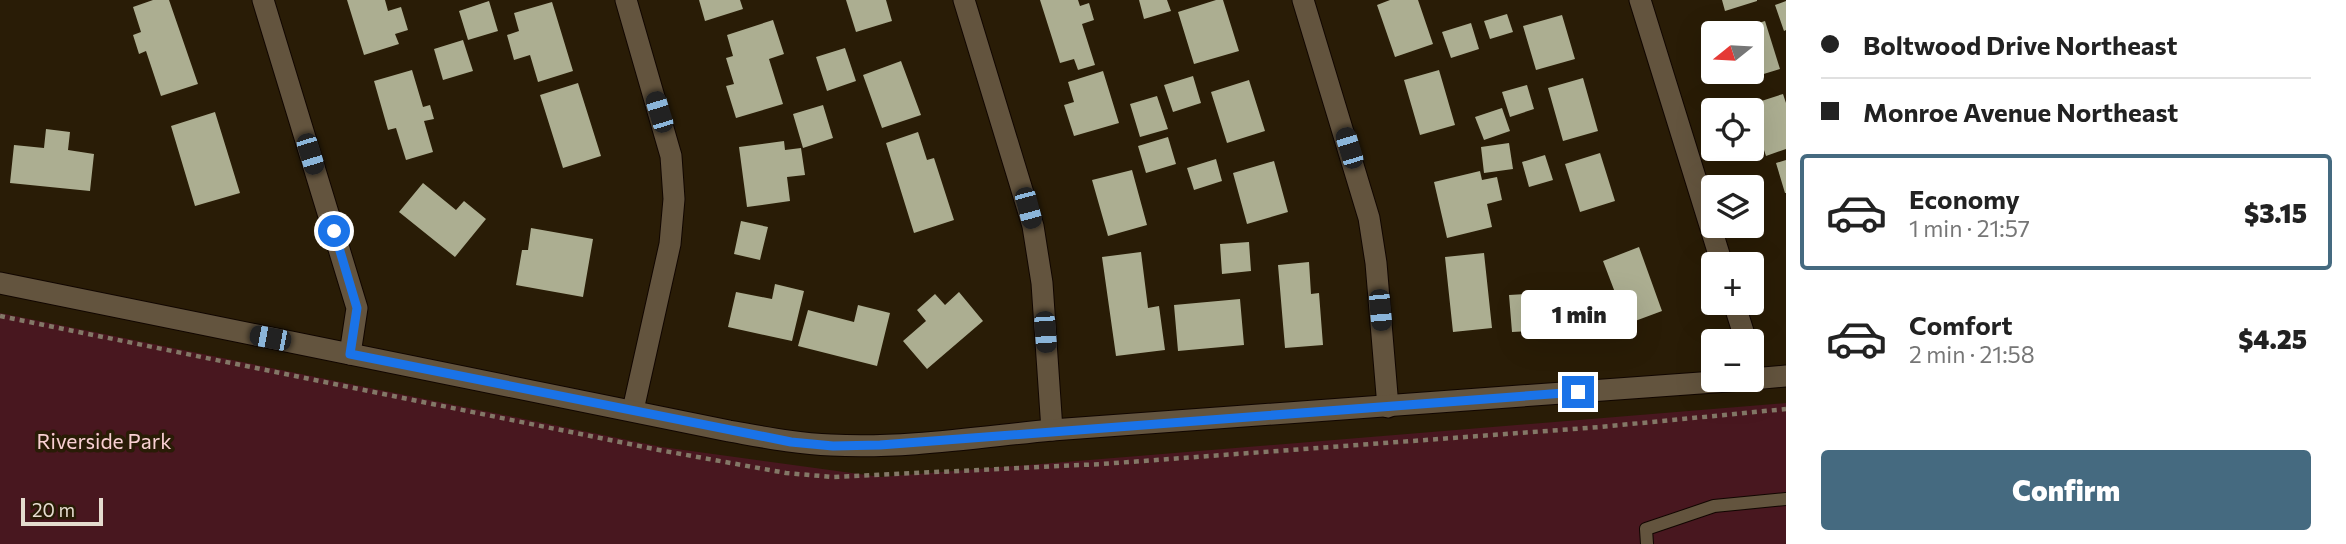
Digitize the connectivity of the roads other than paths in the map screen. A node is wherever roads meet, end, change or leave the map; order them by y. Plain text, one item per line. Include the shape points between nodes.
1 (262, 0) edge
2 (626, 0) edge
3 (964, 0) edge
4 (1303, 0) edge
5 (1640, 0) edge
6 (1718, 252) edge
7 (0, 283) edge
8 (350, 354) junction
9 (1786, 376) edge
10 (1764, 378) edge
11 (1701, 383) edge
12 (1388, 407) junction
13 (633, 410) junction
14 (1052, 430) junction
15 (1786, 499) edge
16 (1647, 544) edge

1 - 8 street via 357,308
2 - 13 street via 671,156 674,199 670,244
3 - 14 street via 1033,226 1042,283
4 - 12 street via 1368,218
5 - 6 street
7 - 8 street
8 - 13 street
9 - 10 street
11 - 12 street
12 - 14 street
13 - 14 street via 766,438 833,446
15 - 16 lane via 1714,506 1646,529

